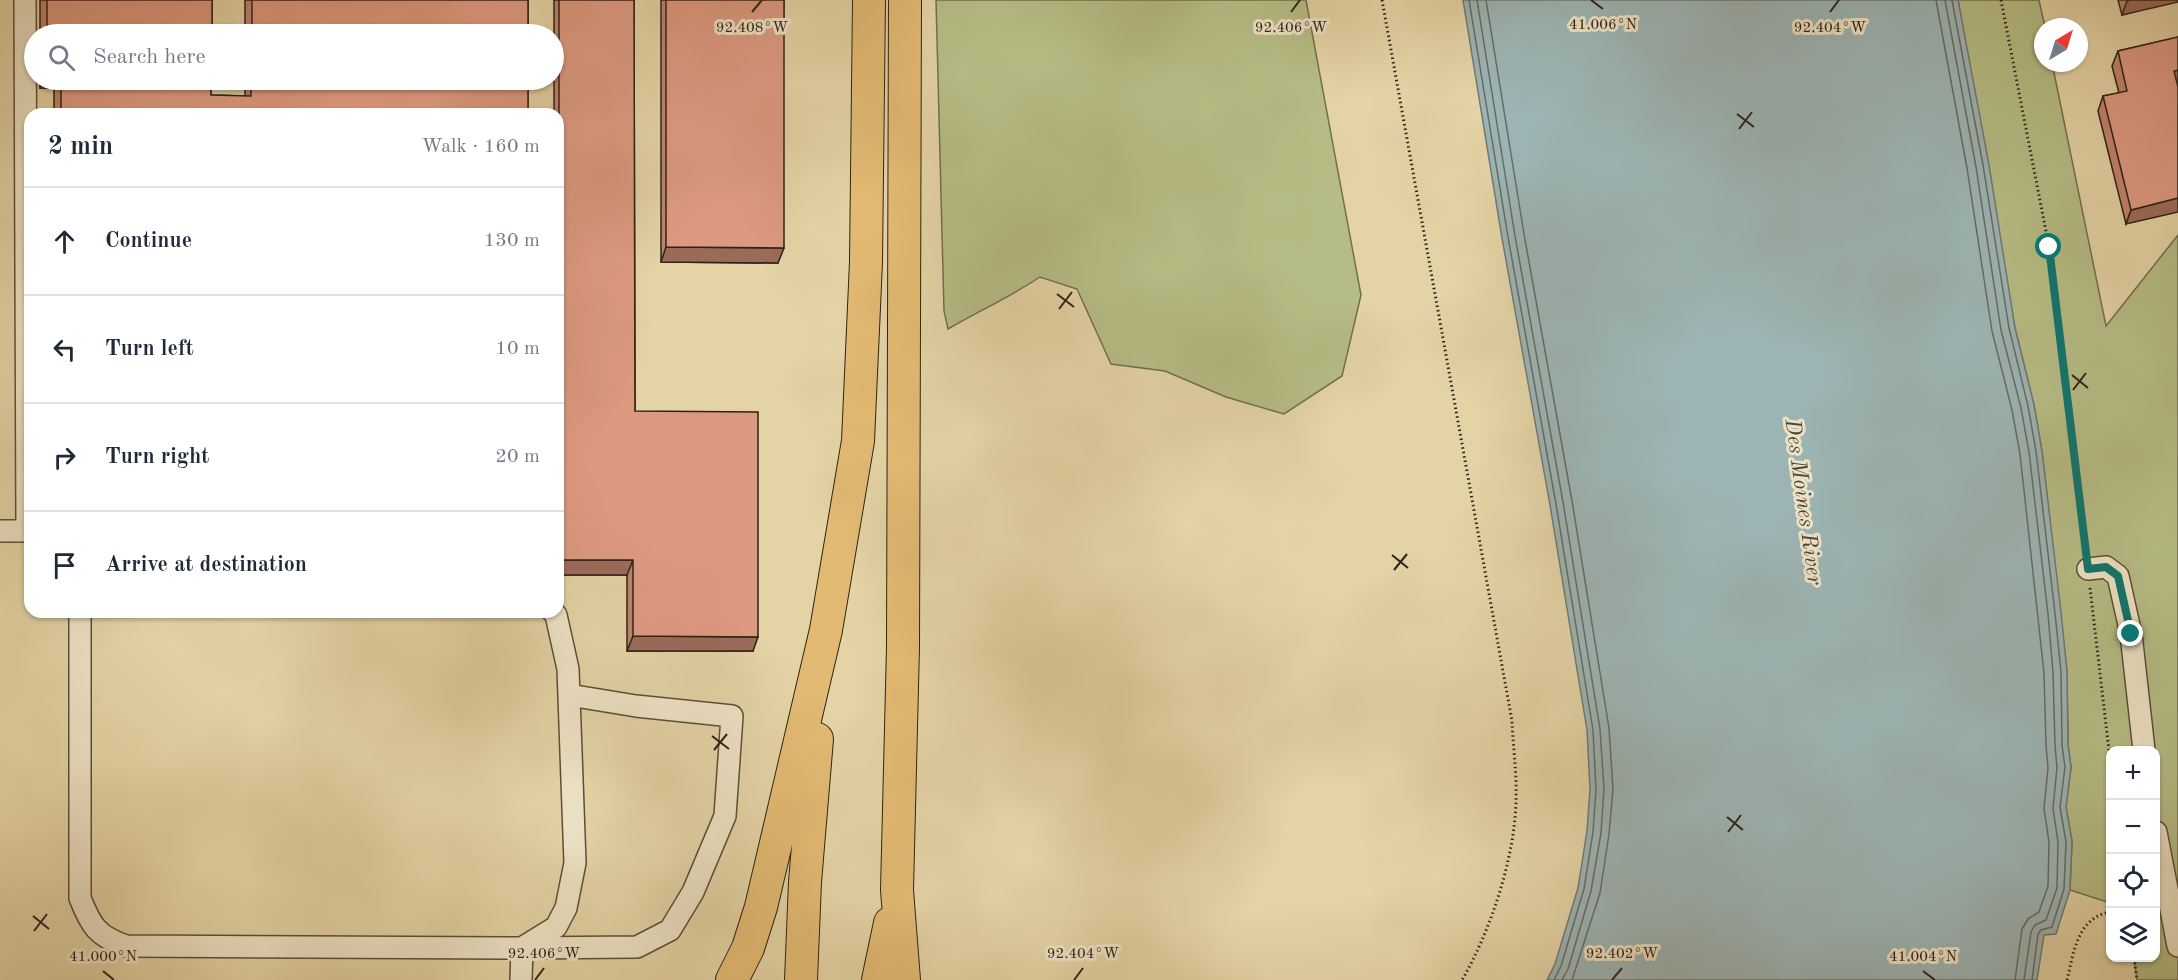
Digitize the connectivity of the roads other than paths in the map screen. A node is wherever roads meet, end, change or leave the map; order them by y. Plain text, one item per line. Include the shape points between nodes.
1 (25, 0) edge
2 (869, 0) edge
3 (905, 0) edge
4 (25, 24) edge
5 (26, 90) edge
6 (26, 108) edge
7 (0, 531) edge
8 (24, 531) edge
9 (2088, 569) road end
10 (81, 618) edge
11 (557, 618) edge
12 (826, 630) junction
13 (569, 695) junction
14 (2144, 746) edge
15 (2160, 853) edge
16 (897, 890) junction
17 (2178, 946) edge
18 (522, 948) junction
19 (521, 980) edge
20 (732, 980) edge
21 (801, 980) edge
22 (878, 980) edge
23 (904, 980) edge

1 - 4 lane
2 - 12 highway via 866,262 858,441
3 - 16 highway via 903,635
5 - 6 lane
7 - 8 lane
9 - 14 lane via 2106,567 2118,576 2131,634
10 - 18 lane via 80,898 91,925 108,940 126,946
11 - 13 lane via 568,669
12 - 20 highway via 761,907 748,948
12 - 21 highway
13 - 18 lane via 575,863 566,908 556,927
13 - 18 lane via 732,716 725,816 693,892 670,930 637,946
15 - 17 lane
16 - 22 highway
16 - 23 highway
18 - 19 lane

